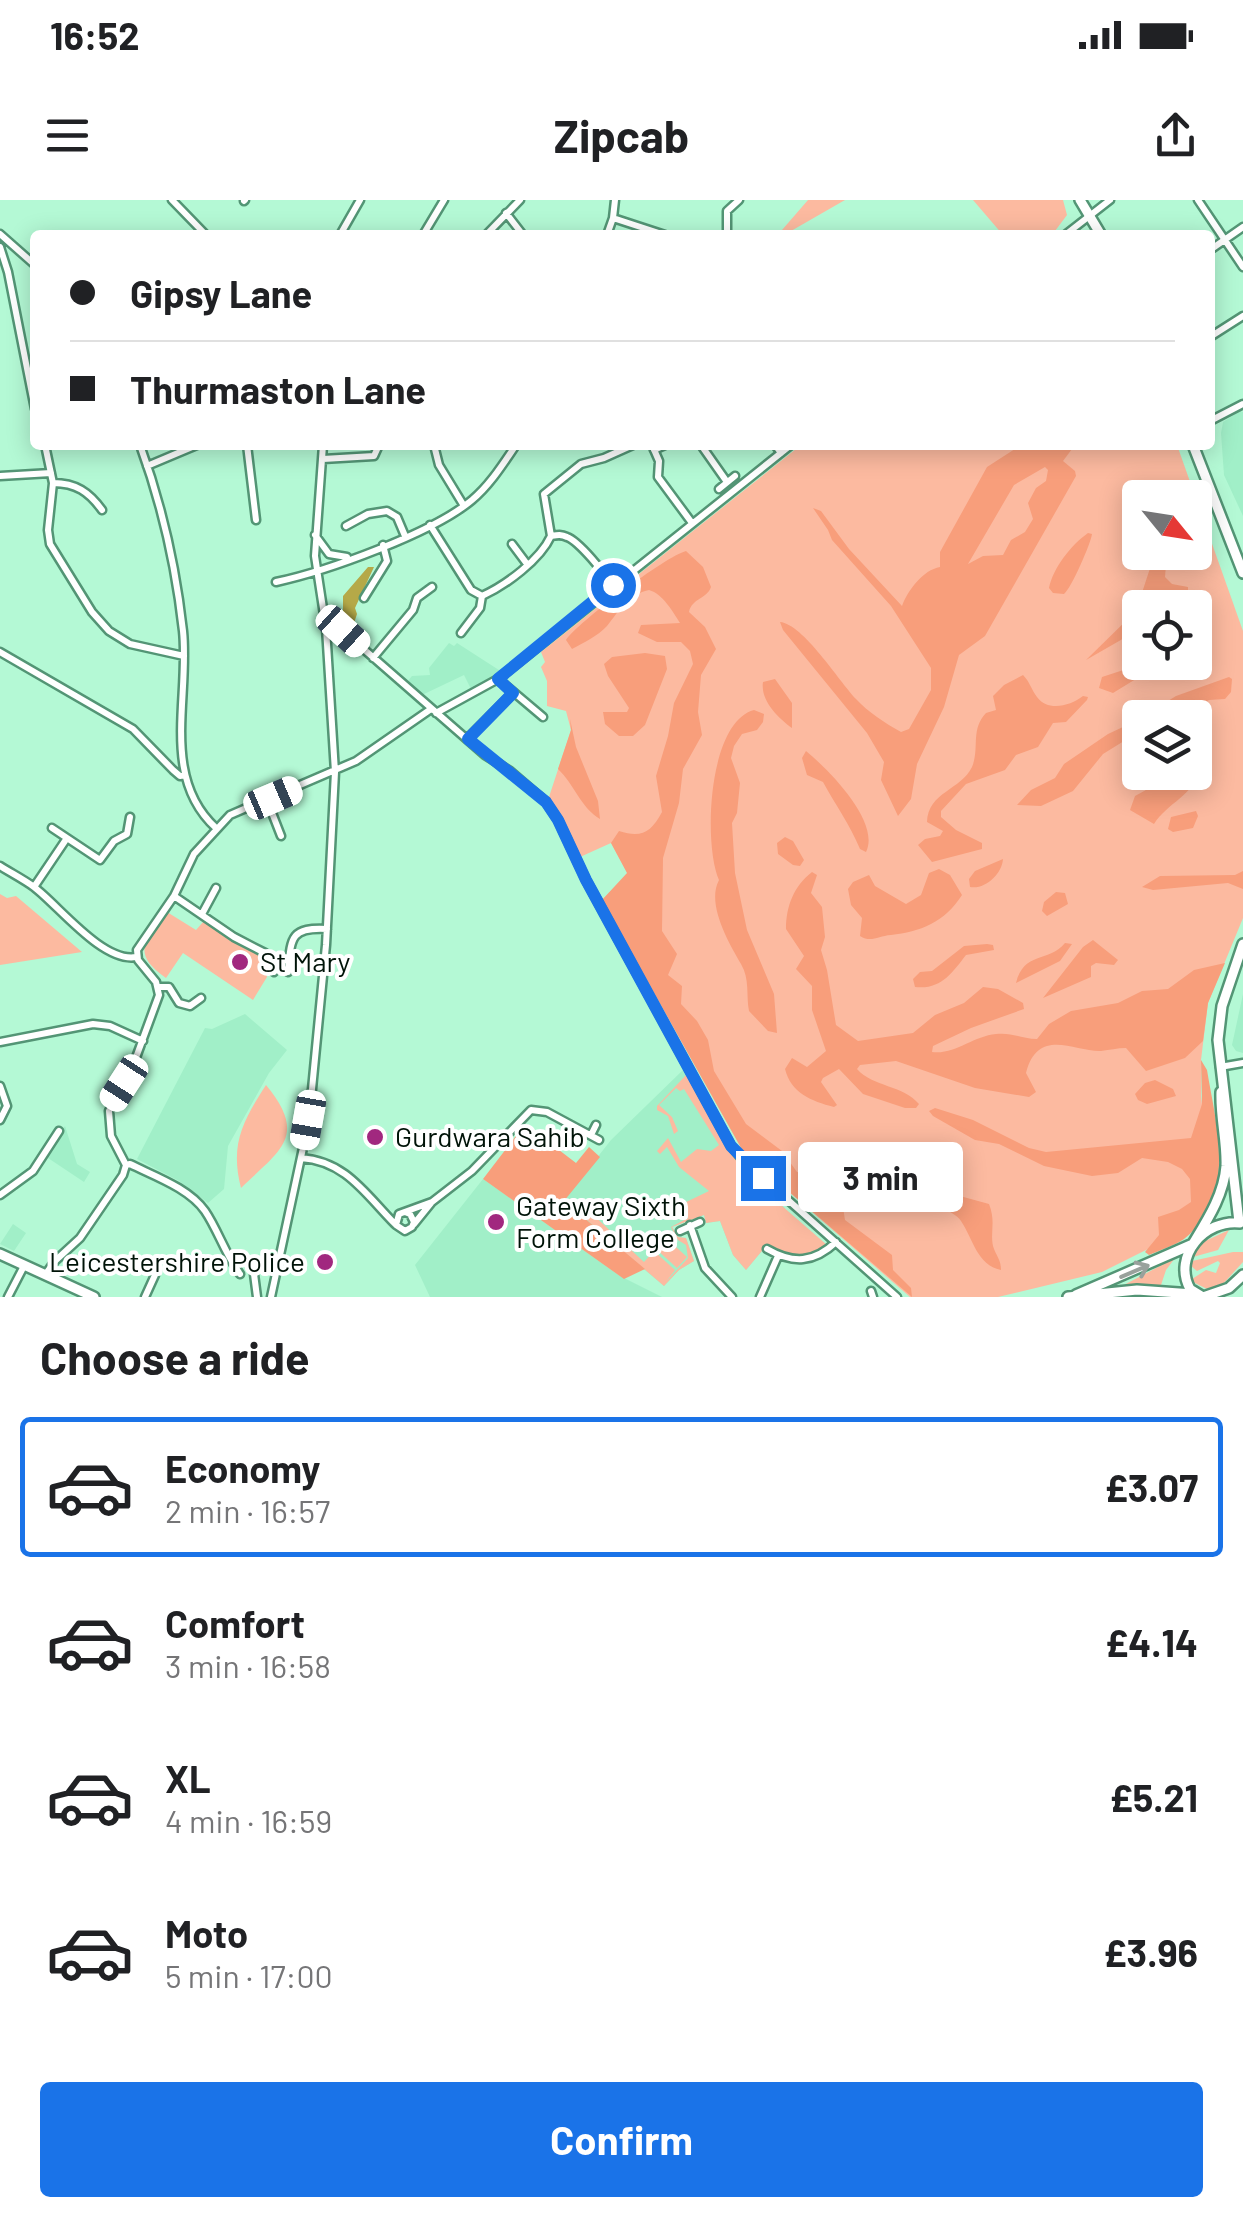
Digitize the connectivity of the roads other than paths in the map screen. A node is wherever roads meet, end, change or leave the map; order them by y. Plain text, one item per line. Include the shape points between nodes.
1 (172, 200) edge
2 (360, 200) edge
3 (444, 200) edge
4 (520, 200) edge
5 (615, 200) edge
6 (739, 200) edge
7 (1080, 200) edge
8 (1110, 200) edge
9 (1198, 200) edge
10 (182, 202) edge
11 (506, 213) junction
12 (1090, 216) junction
13 (614, 218) junction
14 (1243, 227) edge
15 (202, 230) edge
16 (343, 230) edge
17 (426, 230) edge
18 (491, 230) edge
19 (519, 230) edge
20 (609, 230) edge
21 (650, 230) edge
22 (726, 230) edge
23 (1072, 230) edge
24 (1097, 230) edge
25 (0, 234) edge
26 (1225, 240) junction
27 (0, 247) edge
28 (1215, 247) edge
29 (30, 260) edge
30 (1243, 267) edge
31 (1243, 316) edge
32 (1215, 334) edge
33 (30, 384) edge
34 (1243, 404) edge
35 (1215, 418) edge
36 (46, 450) edge
37 (142, 450) edge
38 (185, 450) edge
39 (248, 450) edge
40 (323, 450) edge
41 (376, 450) edge
42 (435, 450) edge
43 (512, 450) edge
44 (622, 450) edge
45 (654, 450) edge
46 (705, 450) edge
47 (779, 450) edge
48 (785, 450) edge
49 (1195, 450) edge
50 (781, 453) junction
51 (323, 459) junction
52 (148, 466) junction
53 (51, 473) junction
54 (0, 476) edge
55 (735, 476) dead end
56 (727, 482) junction
57 (53, 483) junction
58 (719, 489) dead end
59 (464, 506) junction
60 (102, 510) dead end
61 (256, 520) dead end
62 (692, 523) junction
63 (346, 526) dead end
64 (430, 526) junction
65 (314, 534) junction
66 (405, 536) junction
67 (551, 536) junction
68 (512, 544) dead end
69 (383, 545) junction
70 (352, 558) junction
71 (527, 564) junction
72 (317, 571) junction
73 (1243, 573) edge
74 (276, 582) dead end
75 (613, 585) junction
76 (432, 586) dead end
77 (482, 596) junction
78 (364, 598) dead end
79 (326, 628) junction
80 (461, 632) dead end
81 (0, 652) edge
82 (184, 656) junction
83 (373, 658) junction
84 (498, 679) junction
85 (513, 693) junction
86 (434, 711) junction
87 (543, 717) dead end
88 (468, 739) junction
89 (335, 772) junction
90 (184, 775) junction
91 (267, 800) junction
92 (130, 817) dead end
93 (52, 828) dead end
94 (216, 828) junction
95 (281, 836) dead end
96 (67, 838) junction
97 (0, 866) edge
98 (34, 887) junction
99 (216, 888) dead end
100 (174, 896) junction
101 (202, 914) junction
102 (327, 928) junction
103 (1243, 944) edge
104 (136, 957) junction
105 (274, 972) dead end
106 (288, 972) dead end
107 (158, 987) junction
108 (201, 998) dead end
109 (143, 1041) junction
110 (0, 1042) edge
111 (1243, 1063) edge
112 (1221, 1071) junction
113 (0, 1086) edge
114 (0, 1120) edge
115 (596, 1126) dead end
116 (60, 1132) dead end
117 (301, 1158) junction
118 (126, 1165) junction
119 (0, 1195) edge
120 (432, 1202) junction
121 (378, 1204) junction
122 (403, 1212) junction
123 (700, 1222) dead end
124 (1242, 1224) edge
125 (396, 1225) junction
126 (413, 1225) junction
127 (690, 1226) junction
128 (680, 1231) dead end
129 (836, 1242) junction
130 (1194, 1243) junction
131 (766, 1249) dead end
132 (0, 1254) edge
133 (778, 1256) junction
134 (24, 1266) junction
135 (240, 1274) dead end
136 (254, 1274) dead end
137 (45, 1275) junction
138 (156, 1275) dead end
139 (1243, 1275) edge
140 (256, 1287) junction
141 (1243, 1291) edge
142 (1223, 1292) edge
143 (271, 1293) edge
144 (1072, 1296) edge
145 (1196, 1296) edge
146 (8, 1297) edge
147 (94, 1297) edge
148 (145, 1297) edge
149 (257, 1297) edge
150 (732, 1297) edge
151 (760, 1297) edge
152 (897, 1297) edge

1 - 10 street
2 - 16 street
3 - 17 street
4 - 11 street
5 - 13 street
6 - 22 street via 727,211
7 - 12 highway
8 - 12 street
9 - 26 street
10 - 15 street
11 - 18 street
11 - 19 street
12 - 23 street
12 - 24 highway
13 - 20 street
13 - 21 street
14 - 26 street
25 - 29 street
26 - 28 street
26 - 30 street
27 - 33 street
31 - 32 street
34 - 35 street
36 - 53 street
37 - 52 street
38 - 52 street
39 - 61 street
40 - 51 street
41 - 51 street via 374,456
42 - 59 street
43 - 59 street
44 - 67 street via 581,464 544,494
45 - 62 street via 658,477
46 - 56 street
47 - 50 street
48 - 50 street
49 - 73 highway
50 - 62 street
51 - 65 street
52 - 82 street via 174,571
53 - 54 street
53 - 57 street
55 - 56 street
56 - 58 street
57 - 60 street via 89,492
57 - 82 street via 50,544 97,618 130,644
59 - 64 street
62 - 75 street
63 - 66 street via 387,510
64 - 66 street
64 - 77 street via 471,590
65 - 70 street via 329,554
65 - 72 street
66 - 69 street
67 - 71 street
67 - 75 street via 569,537
68 - 71 street
69 - 70 street
69 - 78 street via 387,562
70 - 72 street
71 - 77 street
72 - 74 street
72 - 79 street
75 - 84 street
76 - 83 street
77 - 80 street
79 - 83 street via 343,631
79 - 89 street
81 - 90 street via 133,729
82 - 90 street
83 - 86 street
84 - 85 street
84 - 86 street
85 - 87 street
85 - 88 street
86 - 88 street
86 - 89 street
88 - 129 street via 546,802 558,820 731,1146
89 - 91 street
89 - 102 street
90 - 94 street
91 - 94 street via 234,812
91 - 95 street
92 - 96 street via 127,834 100,860
93 - 96 street
94 - 100 street via 186,866
96 - 98 street
97 - 98 street
98 - 104 street via 92,938 122,957
99 - 101 street
100 - 101 street
100 - 104 street
101 - 105 street via 265,953
102 - 106 street via 295,934
102 - 117 street
103 - 112 highway via 1222,1006
104 - 107 street
107 - 108 street via 169,987 179,1003 190,1006
107 - 109 street
109 - 110 street via 93,1024
109 - 118 street via 109,1110 111,1136
111 - 112 street
112 - 124 highway
112 - 130 highway via 1224,1180
113 - 114 street via 7,1106
115 - 120 street via 595,1138 531,1110 482,1163
116 - 119 street via 33,1171
117 - 121 street via 337,1168
117 - 143 street
118 - 135 street via 204,1209
118 - 137 street via 80,1238
120 - 122 street
120 - 126 street
121 - 122 street
121 - 125 street
122 - 125 street
122 - 126 street
123 - 127 street
124 - 130 highway via 1222,1224
125 - 126 street via 404,1231
127 - 128 street
127 - 150 street via 705,1268
129 - 133 street via 809,1259
129 - 152 street
144 -> 130 highway
130 - 145 highway via 1183,1266
131 - 133 street
132 - 134 highway
133 - 151 street
134 - 137 highway
134 - 146 street
136 - 140 street
137 - 147 highway
138 - 148 street
139 - 142 highway
140 - 143 street
140 - 149 street
141 - 142 street
142 - 145 highway
144 - 145 highway via 1137,1290

